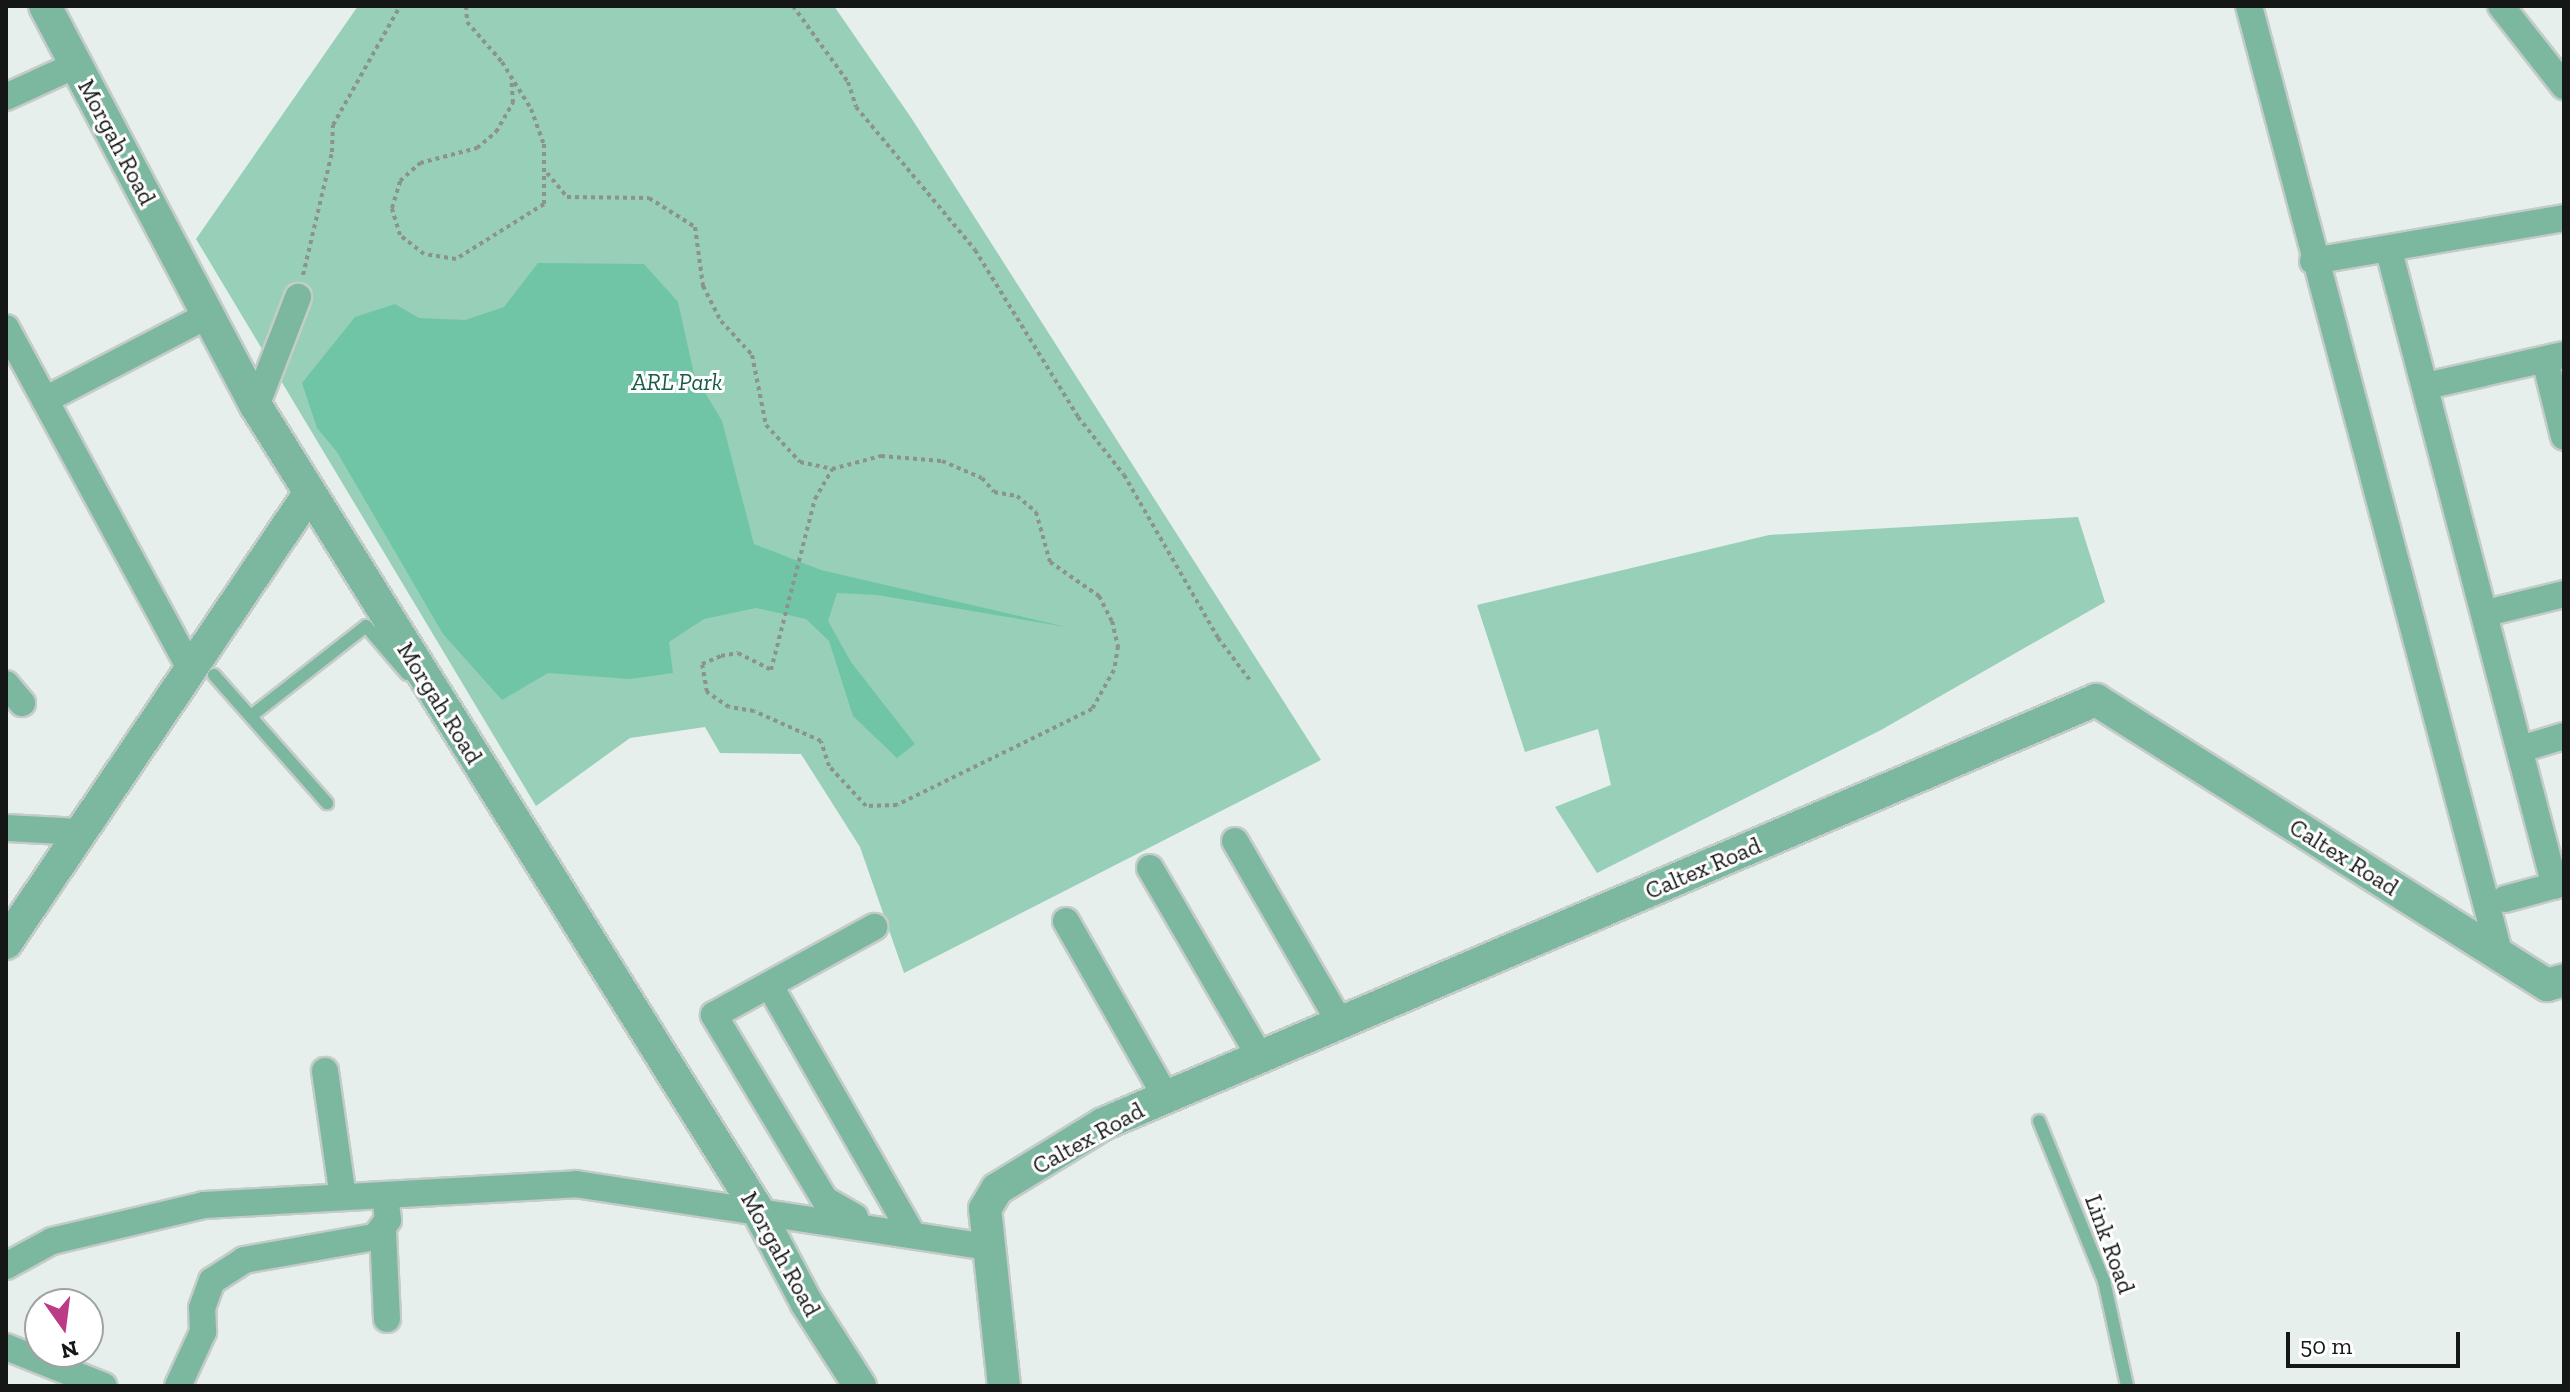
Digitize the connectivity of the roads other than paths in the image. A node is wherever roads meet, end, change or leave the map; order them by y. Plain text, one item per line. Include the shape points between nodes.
1 (45, 6) edge
2 (2249, 6) edge
3 (2501, 6) edge
4 (76, 65) junction
5 (2564, 86) edge
6 (6, 97) edge
7 (2564, 218) edge
8 (2389, 251) junction
9 (2313, 261) junction
10 (298, 297) road end
11 (208, 315) junction
12 (6, 328) edge
13 (2554, 358) edge
14 (2426, 386) junction
15 (45, 400) junction
16 (256, 406) junction
17 (2564, 437) edge
18 (309, 494) junction
19 (2564, 594) edge
20 (2486, 613) junction
21 (202, 672) junction
22 (251, 716) junction
23 (459, 734) junction
24 (2564, 736) edge
25 (2521, 749) junction
26 (327, 803) dead end
27 (6, 828) edge
28 (81, 832) junction
29 (1235, 841) dead end
30 (1150, 868) dead end
31 (2560, 884) edge
32 (2505, 899) dead end
33 (1066, 921) dead end
34 (874, 927) dead end
35 (6, 943) edge
36 (2500, 956) junction
37 (2564, 980) edge
38 (770, 986) junction
39 (1340, 1023) junction
40 (1260, 1057) junction
41 (325, 1071) dead end
42 (1166, 1097) junction
43 (2039, 1121) dead end
44 (385, 1195) junction
45 (343, 1197) junction
46 (756, 1207) junction
47 (873, 1228) junction
48 (383, 1231) junction
49 (912, 1234) junction
50 (986, 1247) junction
51 (6, 1266) edge
52 (387, 1319) dead end
53 (6, 1347) edge
54 (104, 1386) edge
55 (178, 1386) edge
56 (860, 1386) edge
57 (1004, 1386) edge
58 (2127, 1386) edge

1 - 4 street, Morgah Road
2 - 9 street
3 - 5 street
4 - 6 street
4 - 11 street, Morgah Road
7 - 8 street
8 - 9 street
8 - 14 street
9 - 36 street
10 - 16 street
11 - 15 street
11 - 16 street, Morgah Road
12 - 15 street
13 - 14 street
13 - 17 street
14 - 20 street
15 - 21 street
16 - 18 street, Morgah Road
18 - 21 street
18 - 23 street, Morgah Road
19 - 20 street
20 - 25 street
21 - 22 lane
21 - 28 street
22 - 23 lane via 366,626
22 - 26 lane
23 - 46 street, Morgah Road
24 - 25 street
25 - 31 street
27 - 28 street
28 - 35 street
29 - 39 street
30 - 40 street
31 - 32 street
33 - 42 street
34 - 38 street
36 - 37 street, Caltex Road via 2547,985
36 - 39 street, Caltex Road via 2096,700
38 - 47 street via 714,1015 825,1200
38 - 49 street
39 - 40 street, Caltex Road
40 - 42 street, Caltex Road
41 - 45 street
42 - 50 street, Caltex Road via 1103,1124 997,1189 985,1209
43 - 58 lane, Link Road via 2104,1281
44 - 45 street
44 - 46 street via 576,1184
44 - 48 street via 388,1220
45 - 51 street via 204,1205 52,1241
46 - 47 street
46 - 56 street, Morgah Road via 806,1302
47 - 49 street
48 - 52 street
48 - 55 street via 244,1260 212,1281 202,1308 203,1332
49 - 50 street
50 - 57 street, Caltex Road
53 - 54 street

